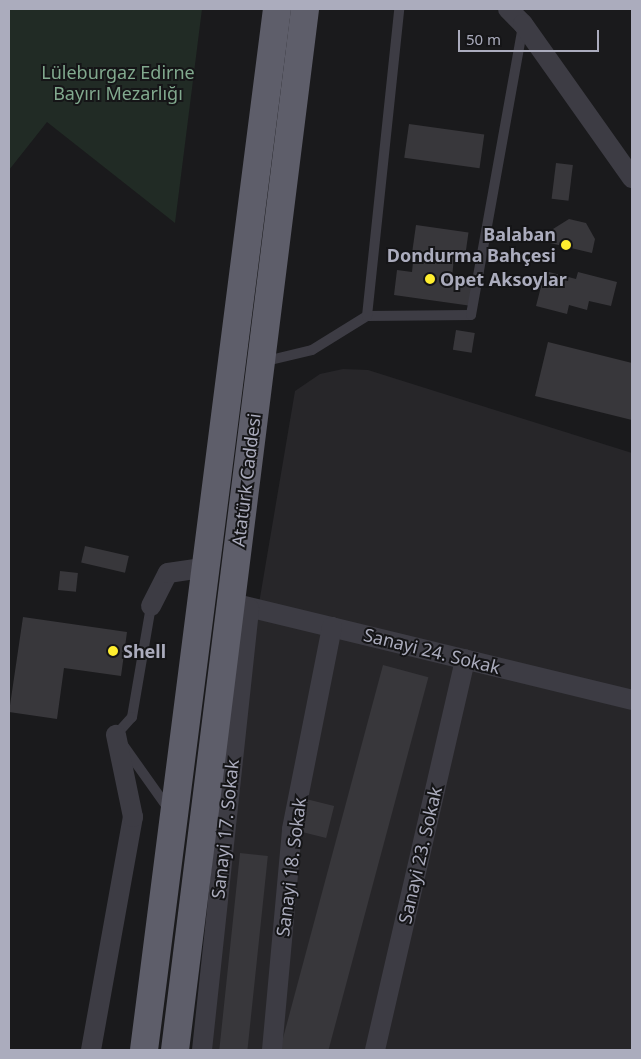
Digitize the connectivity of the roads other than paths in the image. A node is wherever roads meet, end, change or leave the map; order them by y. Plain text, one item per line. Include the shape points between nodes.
1 (277, 9) edge
2 (306, 9) edge
3 (400, 9) edge
4 (508, 9) edge
5 (523, 24) junction
6 (632, 178) edge
7 (367, 316) junction
8 (261, 362) junction
9 (208, 567) junction
10 (151, 606) joint
11 (240, 606) junction
12 (332, 627) junction
13 (465, 659) junction
14 (632, 700) edge
15 (116, 735) junction
16 (175, 817) junction
17 (91, 1050) edge
18 (144, 1050) edge
19 (176, 1050) edge
20 (202, 1050) edge
21 (272, 1050) edge
22 (375, 1050) edge

1 - 9 highway, Atatürk Caddesi
2 - 8 highway, Atatürk Caddesi
3 - 7 lane
4 - 5 street
5 - 6 street
5 - 7 lane via 471,315
7 - 8 lane via 312,350
8 - 11 highway, Atatürk Caddesi
9 - 10 street via 168,573
9 - 16 highway, Atatürk Caddesi
10 - 15 lane via 132,717
11 - 12 street, Sanayi 24. Sokak
11 - 19 highway, Atatürk Caddesi
11 - 20 street, Sanayi 17. Sokak
12 - 13 street, Sanayi 24. Sokak
12 - 21 street, Sanayi 18. Sokak via 292,829
13 - 14 street, Sanayi 24. Sokak
13 - 22 street, Sanayi 23. Sokak
15 - 16 lane
15 - 17 street via 132,817
16 - 18 highway, Atatürk Caddesi

